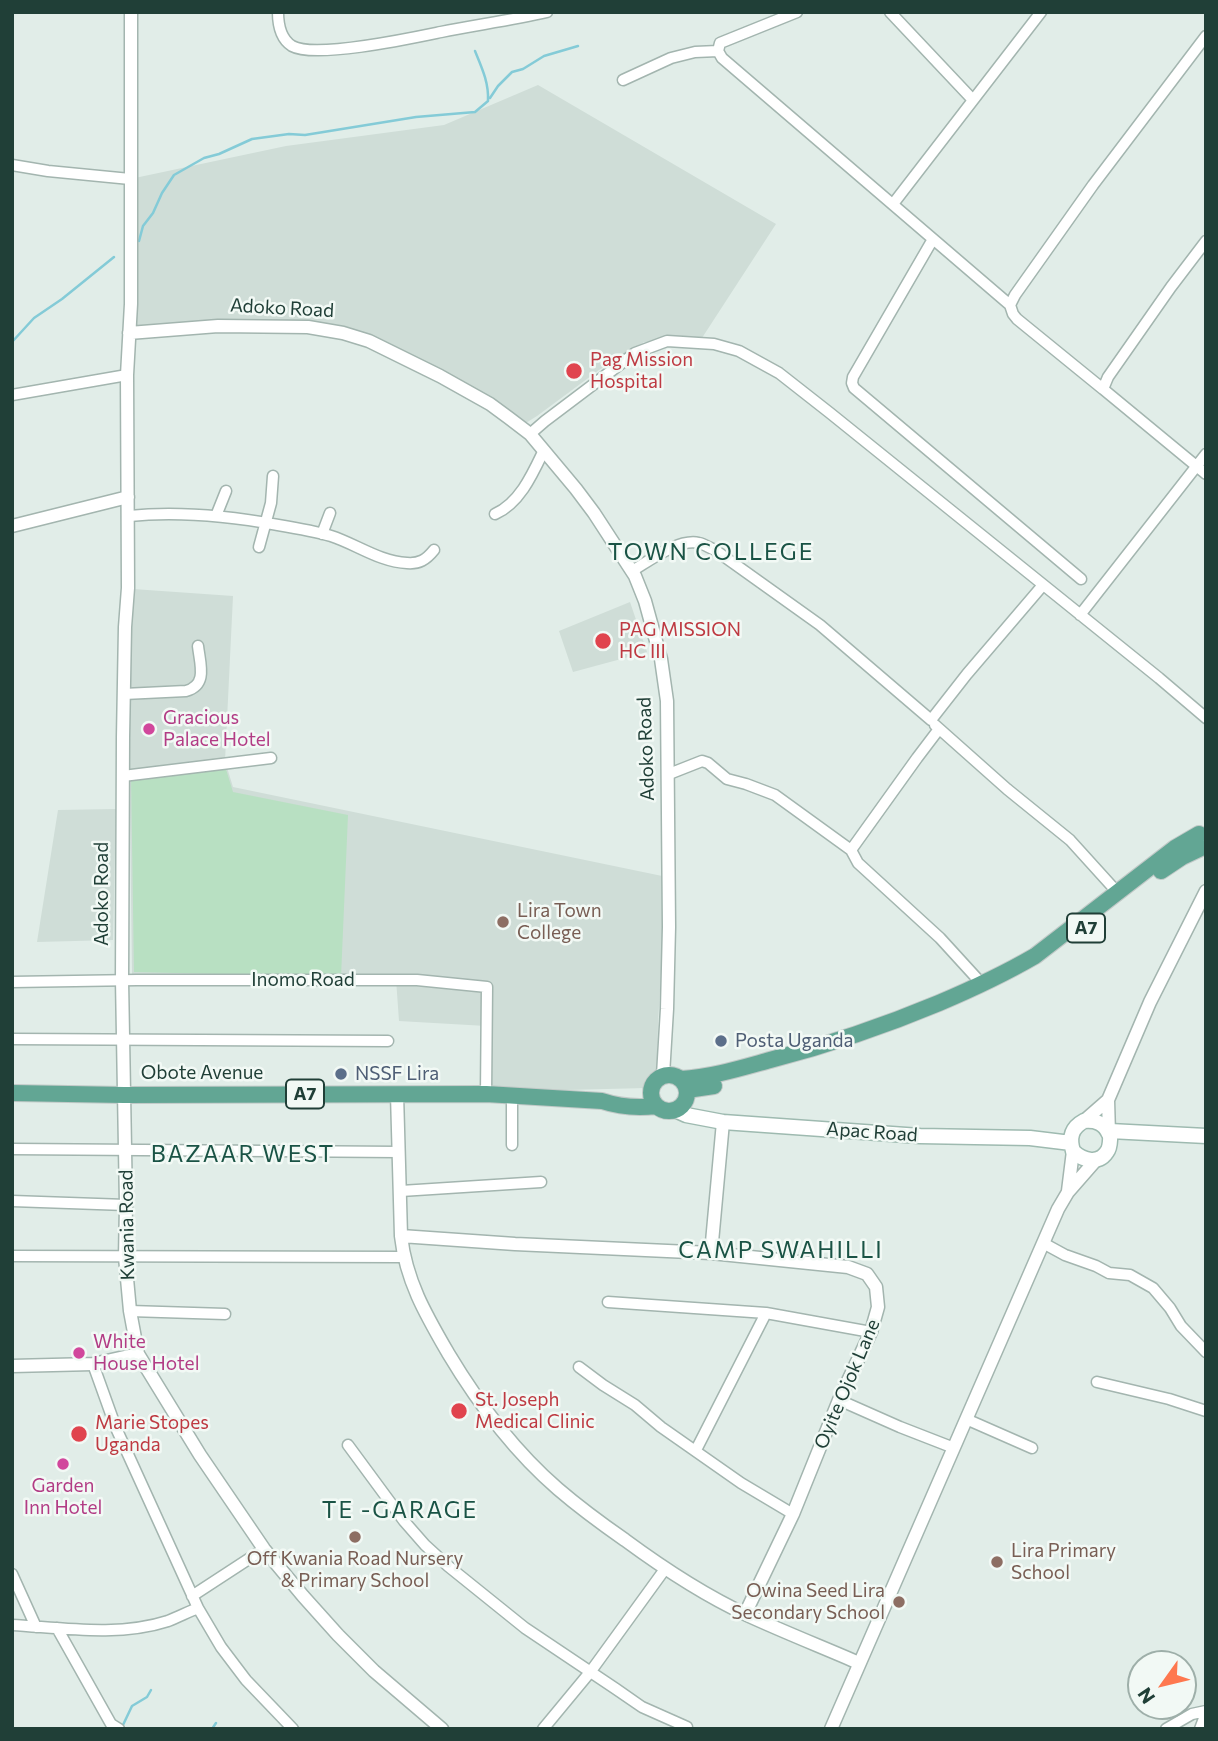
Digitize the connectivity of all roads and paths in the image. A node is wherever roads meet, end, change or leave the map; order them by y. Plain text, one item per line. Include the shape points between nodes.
1 (131, 12) edge
2 (278, 12) edge
3 (547, 12) edge
4 (797, 12) edge
5 (890, 12) edge
6 (1041, 12) edge
7 (1206, 36) edge
8 (718, 51) junction
9 (623, 80) dead end
10 (973, 100) junction
11 (12, 165) edge
12 (130, 178) junction
13 (892, 204) junction
14 (933, 239) junction
15 (1206, 241) edge
16 (1010, 305) junction
17 (129, 333) junction
18 (127, 375) junction
19 (1103, 390) junction
20 (12, 395) edge
21 (530, 434) junction
22 (544, 450) junction
23 (1206, 454) edge
24 (1201, 470) edge
25 (273, 476) dead end
26 (226, 491) dead end
27 (128, 497) junction
28 (330, 513) dead end
29 (495, 514) dead end
30 (129, 516) junction
31 (216, 516) junction
32 (266, 523) junction
33 (12, 526) edge
34 (322, 534) junction
35 (259, 547) dead end
36 (434, 550) dead end
37 (632, 571) junction
38 (1081, 579) dead end
39 (1043, 585) junction
40 (1080, 615) junction
41 (198, 646) dead end
42 (124, 694) junction
43 (1206, 718) edge
44 (931, 720) junction
45 (939, 729) junction
46 (271, 758) dead end
47 (668, 774) junction
48 (123, 776) junction
49 (1203, 840) edge
50 (851, 850) junction
51 (1179, 852) junction
52 (1206, 891) edge
53 (1118, 893) junction
54 (122, 980) junction
55 (12, 982) edge
56 (984, 989) junction
57 (12, 1039) edge
58 (123, 1039) junction
59 (388, 1041) dead end
60 (663, 1075) junction
61 (684, 1084) junction
62 (12, 1093) edge
63 (397, 1094) junction
64 (486, 1094) junction
65 (512, 1094) junction
66 (124, 1095) junction
67 (1108, 1100) junction
68 (653, 1101) junction
69 (675, 1110) junction
70 (1084, 1121) junction
71 (723, 1122) junction
72 (1110, 1133) junction
73 (1206, 1136) edge
74 (512, 1146) dead end
75 (1072, 1147) junction
76 (12, 1149) edge
77 (125, 1150) junction
78 (400, 1152) junction
79 (1096, 1160) junction
80 (541, 1182) dead end
81 (401, 1192) junction
82 (1068, 1192) junction
83 (12, 1201) edge
84 (126, 1205) junction
85 (401, 1236) junction
86 (1042, 1243) junction
87 (711, 1253) junction
88 (12, 1256) edge
89 (125, 1257) junction
90 (404, 1257) junction
91 (608, 1302) dead end
92 (130, 1311) junction
93 (766, 1313) junction
94 (225, 1314) dead end
95 (871, 1332) junction
96 (1206, 1352) edge
97 (138, 1354) junction
98 (93, 1364) junction
99 (12, 1366) edge
100 (579, 1367) dead end
101 (1097, 1382) dead end
102 (839, 1400) junction
103 (1206, 1411) edge
104 (966, 1419) junction
105 (348, 1445) dead end
106 (954, 1448) junction
107 (1032, 1448) dead end
108 (696, 1450) junction
109 (793, 1514) junction
110 (264, 1549) junction
111 (664, 1569) junction
112 (12, 1574) edge
113 (192, 1596) junction
114 (198, 1608) junction
115 (745, 1614) junction
116 (12, 1625) edge
117 (36, 1627) junction
118 (57, 1628) junction
119 (859, 1663) junction
120 (591, 1671) junction
121 (1206, 1712) edge
122 (687, 1727) edge
123 (119, 1729) edge
124 (293, 1729) edge
125 (442, 1729) edge
126 (543, 1729) edge
127 (831, 1729) edge
128 (1166, 1729) edge
129 (1200, 1729) edge

1 - 12 street
2 - 3 street via 289,44 312,50 407,39
4 - 8 street via 720,43
5 - 10 street
6 - 10 street
7 - 16 street via 1093,185
8 - 9 street via 671,58
8 - 13 street
10 - 13 street
11 - 12 street
12 - 17 street
13 - 14 street
14 - 16 street
14 - 38 street via 853,377 854,388
15 - 19 street
16 - 19 street via 1017,319
17 - 18 street, Adoko Road
17 - 21 street, Adoko Road via 218,326 308,327 343,333 440,376 490,404
18 - 20 street
18 - 27 street, Adoko Road
19 - 24 street
21 - 22 street, Adoko Road
21 - 39 street via 635,354 667,341 715,344 739,351 779,373
22 - 29 street via 510,505
22 - 37 street, Adoko Road
23 - 24 street
24 - 40 street
25 - 32 street
26 - 31 street
27 - 30 street, Adoko Road
27 - 33 street
28 - 34 street
30 - 31 street
30 - 42 street, Adoko Road
31 - 32 street
32 - 34 street
32 - 35 street
34 - 36 street via 394,562 418,563
37 - 44 street via 684,544 698,542 715,550 820,625
37 - 47 street, Adoko Road via 661,659
39 - 40 street
39 - 44 street
40 - 43 street
41 - 42 street via 201,680 194,689
42 - 48 street, Adoko Road
44 - 45 street
45 - 50 street
45 - 53 street via 1070,840
46 - 48 street
47 - 50 street via 702,761 708,763 727,779 775,795
47 - 60 street, Adoko Road via 669,927
48 - 54 street, Adoko Road
49 - 51 main road, A7
50 - 56 street via 858,863 940,937
51 - 53 main road, A7
51 - 56 main road, A7 via 1161,871 1040,964
52 - 67 street via 1150,1002
53 - 56 main road, A7
54 - 55 street, Inomo Road
54 - 58 street, Adoko Road
54 - 64 street, Inomo Road via 417,981 487,987
56 - 61 main road, A7 via 896,1026
57 - 58 street
58 - 59 street
58 - 66 street, Adoko Road
60 - 61 main road, A7 via 676,1075
60 - 68 main road via 653,1083
61 - 69 main road via 685,1102
62 - 66 main road, Obote Avenue / A7
63 - 64 main road, Obote Avenue / A7
63 - 66 main road, Obote Avenue / A7
63 - 78 street
64 - 65 main road, Obote Avenue / A7
65 - 68 main road, Obote Avenue / A7
65 - 74 street
66 - 77 street, Kwania Road
67 - 70 street
67 - 72 street
68 - 69 main road, A7 via 662,1110
69 - 71 main road, Apac Road
70 - 72 main road via 1098,1122
70 - 75 main road via 1073,1130
71 - 75 main road, Apac Road via 920,1136 1030,1138
71 - 87 street
72 - 73 main road
72 - 79 main road via 1107,1152
75 - 79 main road via 1083,1159
75 - 82 street
76 - 77 street
77 - 78 street
77 - 84 street, Kwania Road
78 - 81 street
79 - 82 street
80 - 81 street
81 - 85 street
82 - 86 street
83 - 84 street
84 - 89 street, Kwania Road
85 - 87 street, Oyite Ojok Lane
85 - 90 street
86 - 96 street via 1153,1288
86 - 104 street
87 - 95 street, Oyite Ojok Lane via 848,1267 867,1274 876,1287 878,1307
88 - 89 street
89 - 90 street
89 - 92 street, Kwania Road
90 - 111 street via 427,1317 481,1404 515,1446 558,1489
91 - 93 street
92 - 94 street
92 - 97 street, Kwania Road
93 - 95 street
93 - 108 street
95 - 102 street, Oyite Ojok Lane
97 - 98 street
97 - 110 street
98 - 99 street
98 - 113 street via 116,1428
100 - 108 street
101 - 103 street
102 - 106 street
102 - 109 street, Oyite Ojok Lane
104 - 106 street
104 - 107 street
105 - 120 street via 425,1545 525,1628
106 - 119 street
108 - 109 street
109 - 115 street, Oyite Ojok Lane
110 - 113 street
110 - 125 street via 338,1635
111 - 115 street
111 - 120 street
112 - 117 street
113 - 114 street
114 - 118 street via 140,1627
114 - 124 street via 246,1680
115 - 119 street
116 - 117 street
117 - 118 street
118 - 123 street via 111,1724
119 - 127 street
120 - 122 street via 642,1707
120 - 126 street
121 - 128 street via 1192,1714
121 - 129 street

